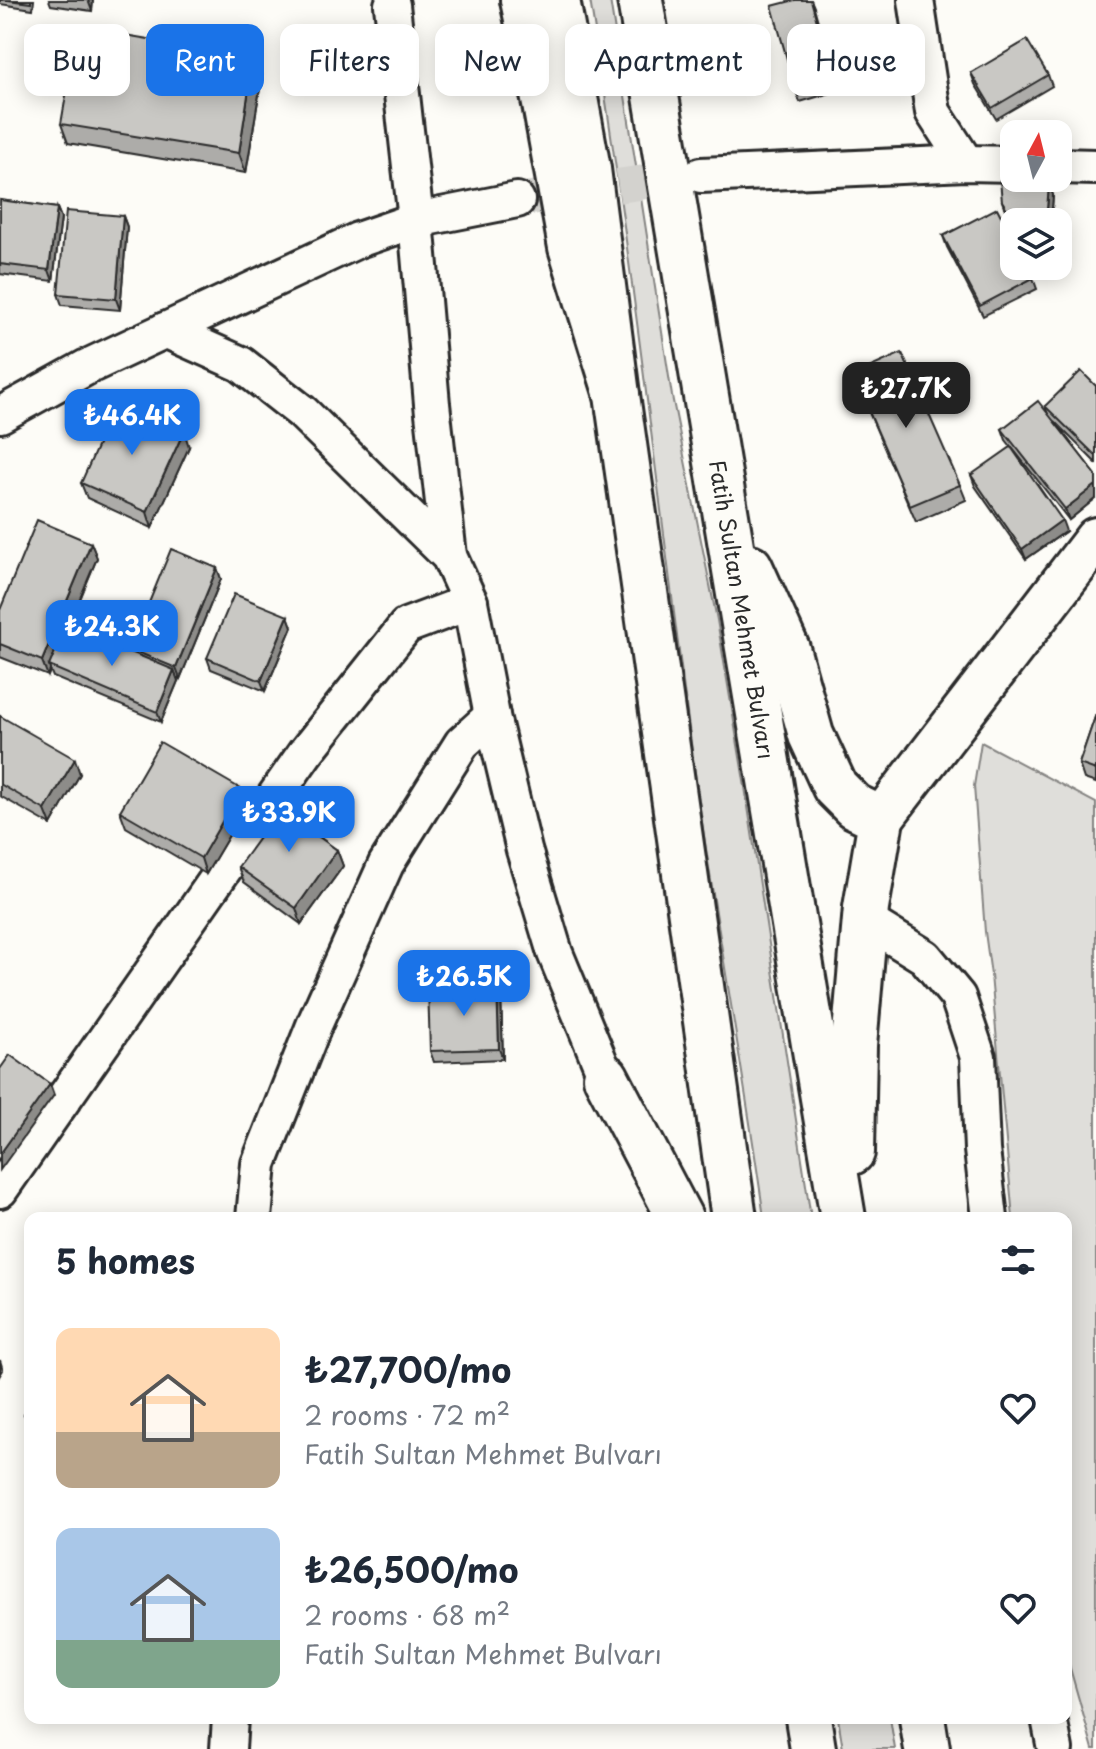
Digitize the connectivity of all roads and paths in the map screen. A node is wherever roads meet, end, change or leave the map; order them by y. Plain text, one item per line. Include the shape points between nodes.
1 (523, 0) edge
2 (557, 0) edge
3 (640, 0) edge
4 (916, 0) edge
5 (392, 5) dead end
6 (966, 163) junction
7 (1000, 164) edge
8 (1072, 166) edge
9 (1096, 167) edge
10 (701, 175) tunnel mouth
11 (517, 200) tunnel mouth
12 (416, 220) junction
13 (165, 330) junction
14 (617, 395) junction
15 (0, 415) edge
16 (724, 506) junction
17 (1096, 539) edge
18 (449, 556) junction
19 (470, 602) junction
20 (492, 716) junction
21 (881, 819) junction
22 (865, 920) junction
23 (606, 1077) joint
24 (0, 1190) edge
25 (255, 1212) edge
26 (677, 1212) edge
27 (733, 1212) edge
28 (842, 1212) edge
29 (850, 1212) edge
30 (989, 1212) edge
31 (230, 1724) edge
32 (809, 1724) edge
33 (923, 1724) edge
34 (1050, 1724) edge
35 (228, 1749) edge
36 (813, 1749) edge
37 (927, 1749) edge
38 (1055, 1749) edge

1 - 14 highway via 571,247
2 - 14 highway via 588,169
3 - 16 highway, Fatih Sultan Mehmet Bulvarı
4 - 6 street via 933,112
5 - 12 street
6 - 7 street
6 - 10 street
8 - 9 street
11 - 12 street
12 - 13 street via 358,240
12 - 18 street
13 - 15 street
13 - 18 street via 241,364 302,412
14 - 27 highway
16 - 21 highway via 787,649 811,735 835,787 854,806
16 - 28 highway, Fatih Sultan Mehmet Bulvarı
17 - 21 street
18 - 19 street
19 - 20 street
19 - 24 street via 406,626 305,753
20 - 23 street via 555,953
20 - 25 street via 462,743 386,864 259,1164
21 - 22 highway
22 - 29 highway via 854,1045
22 - 30 street via 925,957 958,997 978,1057
23 - 26 highway
31 - 35 street
32 - 36 highway
33 - 37 highway
34 - 38 street

